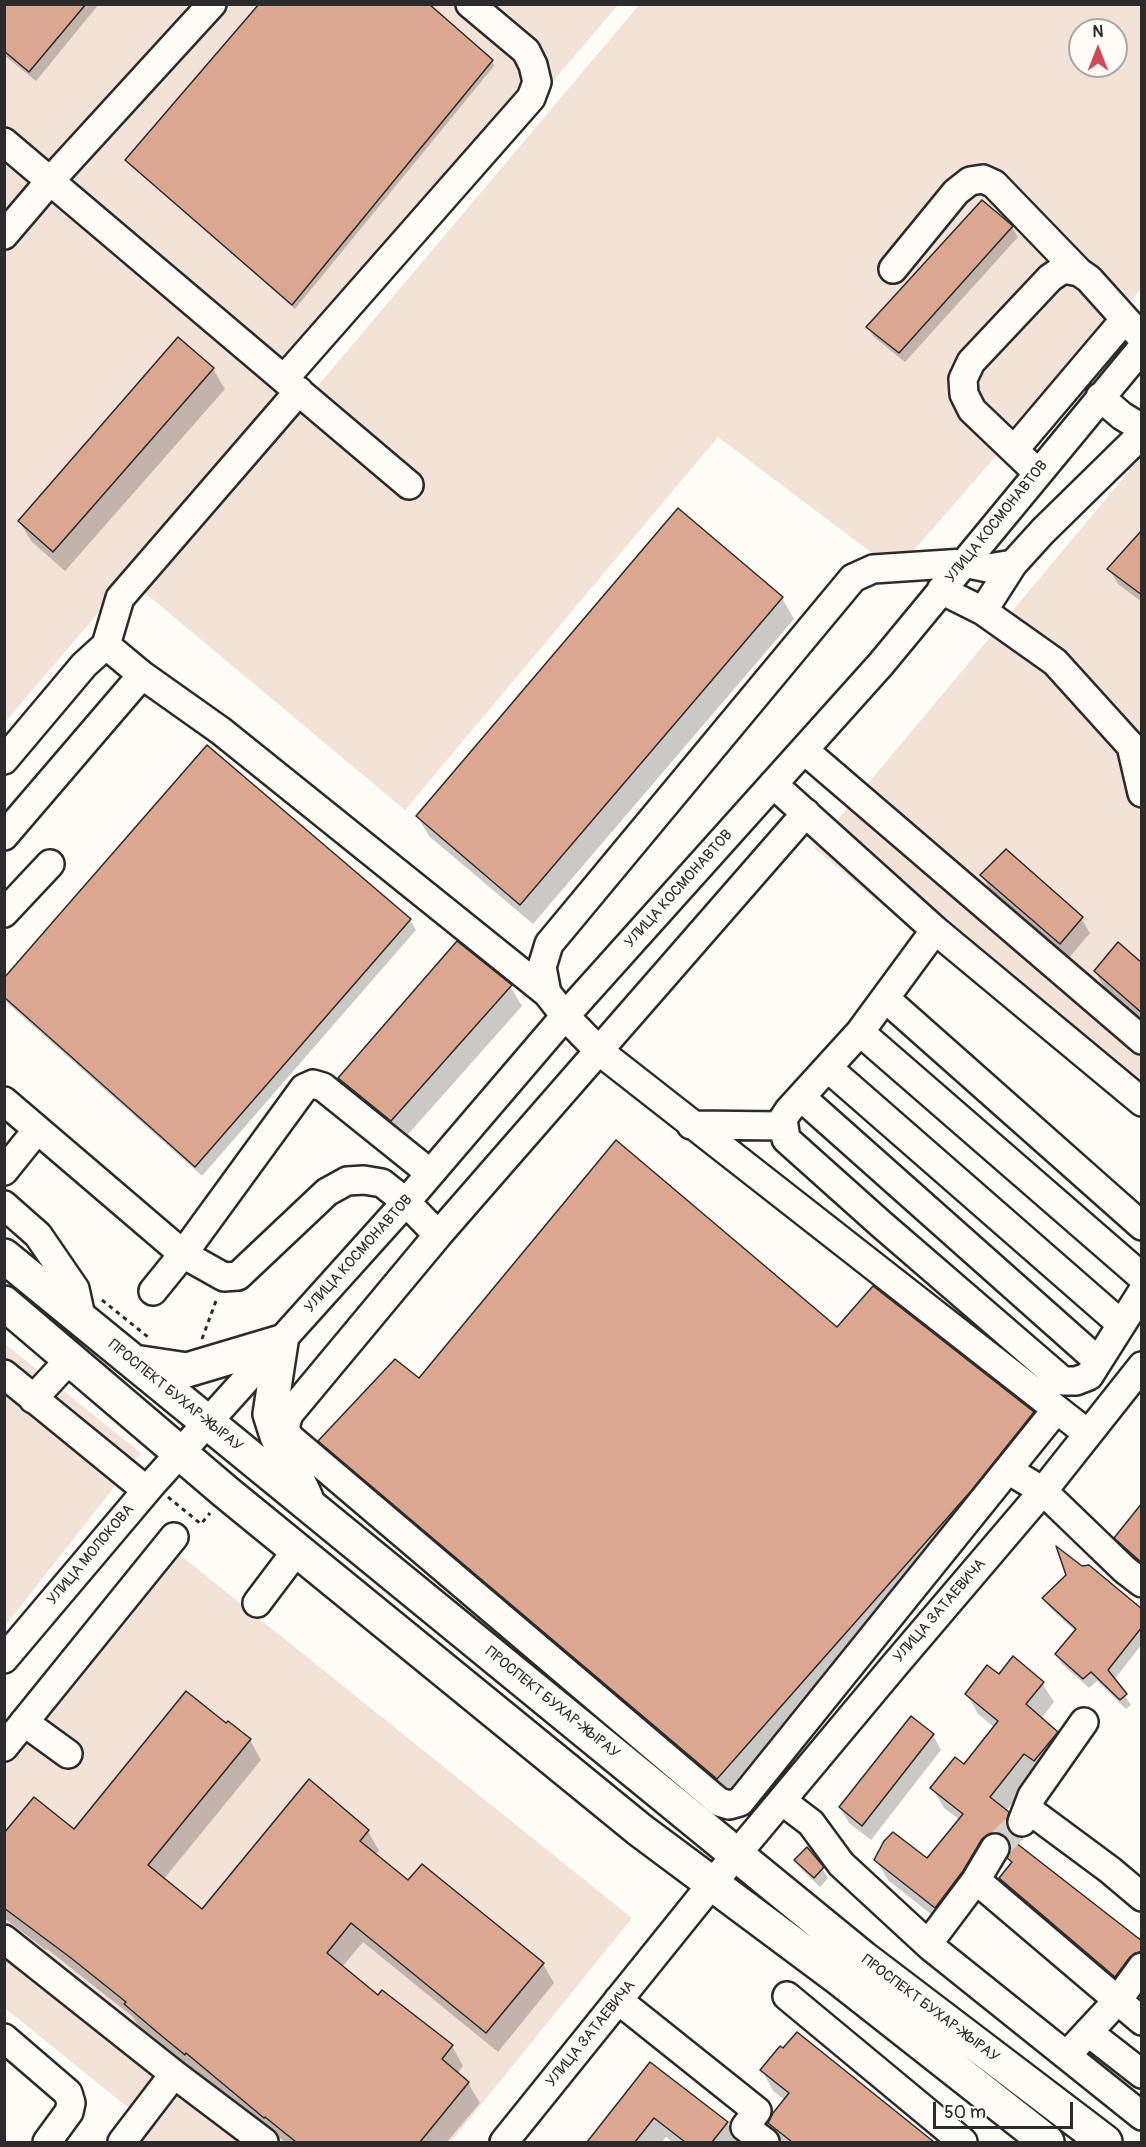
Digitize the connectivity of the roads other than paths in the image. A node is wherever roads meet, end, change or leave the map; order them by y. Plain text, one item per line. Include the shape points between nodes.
1 (212, 4) edge
2 (470, 4) edge
3 (4, 142) edge
4 (50, 181) junction
5 (4, 235) edge
6 (893, 269) dead end
7 (1079, 272) junction
8 (1133, 329) edge
9 (1142, 348) edge
10 (292, 385) junction
11 (1100, 397) junction
12 (1142, 428) edge
13 (1142, 434) edge
14 (1014, 450) junction
15 (1038, 472) junction
16 (409, 485) dead end
17 (964, 563) junction
18 (1013, 564) junction
19 (941, 590) junction
20 (983, 611) junction
21 (106, 645) junction
22 (142, 675) junction
23 (804, 750) junction
24 (4, 760) edge
25 (773, 784) junction
26 (1142, 793) edge
27 (806, 813) junction
28 (4, 836) edge
29 (50, 864) dead end
30 (4, 913) edge
31 (936, 930) junction
32 (547, 993) junction
33 (886, 999) junction
34 (565, 1016) junction
35 (860, 1032) junction
36 (1142, 1040) edge
37 (599, 1051) junction
38 (828, 1068) junction
39 (801, 1097) junction
40 (4, 1101) edge
41 (1142, 1102) edge
42 (691, 1125) junction
43 (783, 1126) junction
44 (37, 1130) junction
45 (4, 1171) edge
46 (430, 1173) junction
47 (406, 1202) junction
48 (4, 1205) edge
49 (1142, 1226) edge
50 (438, 1236) junction
51 (183, 1254) junction
52 (4, 1256) edge
53 (1142, 1276) edge
54 (153, 1291) dead end
55 (1142, 1292) edge
56 (4, 1303) edge
57 (88, 1308) junction
58 (1121, 1324) junction
59 (281, 1342) junction
60 (142, 1351) junction
61 (70, 1359) junction
62 (1098, 1361) junction
63 (1142, 1366) edge
64 (4, 1374) edge
65 (33, 1399) junction
66 (1056, 1410) junction
67 (207, 1422) junction
68 (1087, 1433) junction
69 (180, 1452) junction
70 (1008, 1470) junction
71 (146, 1490) junction
72 (1043, 1491) junction
73 (310, 1505) junction
74 (174, 1537) dead end
75 (297, 1550) junction
76 (1142, 1583) edge
77 (257, 1603) dead end
78 (4, 1659) edge
79 (849, 1667) junction
80 (873, 1690) junction
81 (24, 1722) junction
82 (1084, 1722) dead end
83 (4, 1747) edge
84 (68, 1754) dead end
85 (782, 1801) junction
86 (995, 1848) tunnel mouth
87 (737, 1855) junction
88 (976, 1880) junction
89 (711, 1885) junction
90 (1142, 1897) edge
91 (4, 1939) edge
92 (928, 1944) junction
93 (1142, 1967) edge
94 (787, 1996) dead end
95 (618, 2000) junction
96 (1118, 2000) junction
97 (1142, 2021) edge
98 (1088, 2032) junction
99 (4, 2038) edge
100 (1067, 2055) junction
101 (174, 2074) junction
102 (1142, 2074) edge
103 (1142, 2116) edge
104 (47, 2142) edge
105 (122, 2142) edge
106 (264, 2142) edge
107 (504, 2142) edge
108 (765, 2142) edge
109 (963, 2142) edge
110 (1047, 2142) edge
111 (1105, 2142) edge

1 - 4 street
2 - 10 street via 526,51 537,82 531,98
3 - 4 street
4 - 5 street
4 - 10 street
6 - 7 street via 957,192 970,181 983,179 994,184
7 - 8 street
7 - 14 street via 1063,269 1050,278 971,362 963,379 964,394 972,411
8 - 14 street
9 - 11 street, УЛИЦА КОСМОНАВТОВ
10 - 16 street
10 - 21 street via 120,598
11 - 12 street
11 - 15 street, УЛИЦА КОСМОНАВТОВ
13 - 18 street
14 - 15 street
15 - 17 street, УЛИЦА КОСМОНАВТОВ
17 - 18 street via 988,568
17 - 19 street, УЛИЦА КОСМОНАВТОВ
17 - 32 street via 873,569 853,578 549,944 542,967
18 - 20 street
19 - 20 street
19 - 23 street, УЛИЦА КОСМОНАВТОВ
20 - 26 street via 1055,662 1131,747
21 - 22 street
21 - 24 street via 84,665
22 - 28 street
22 - 32 street via 221,731
23 - 25 street, УЛИЦА КОСМОНАВТОВ
23 - 36 street
25 - 27 street
25 - 34 street, УЛИЦА КОСМОНАВТОВ
27 - 31 street
27 - 37 street
29 - 30 street
31 - 33 street
31 - 41 street
32 - 34 street
33 - 35 street
33 - 49 street
34 - 37 street
34 - 46 street, УЛИЦА КОСМОНАВТОВ
35 - 38 street
35 - 53 street
37 - 42 street
37 - 50 street
38 - 39 street
38 - 58 street
39 - 43 street via 783,1119
39 - 62 street
40 - 44 street
42 - 43 street
42 - 66 street
43 - 62 street via 786,1139 822,1173 1063,1381 1089,1376
44 - 45 street
44 - 51 street
46 - 47 street, УЛИЦА КОСМОНАВТОВ
46 - 51 street via 323,1086 313,1084 304,1088
47 - 50 street
47 - 51 street via 382,1184 347,1181 327,1192 238,1276 224,1277
47 - 59 street, УЛИЦА КОСМОНАВТОВ
48 - 57 street via 38,1234
50 - 79 street via 289,1414 285,1427 289,1437 719,1802 740,1802
51 - 54 street
52 - 57 main road, ПРОСПЕКТ БУХАР-ЖЫРАУ
55 - 58 street
56 - 61 main road, ПРОСПЕКТ БУХАР-ЖЫРАУ
57 - 60 main road, ПРОСПЕКТ БУХАР-ЖЫРАУ
58 - 62 street
59 - 60 main road via 188,1370
59 - 67 street, УЛИЦА КОСМОНАВТОВ
59 - 73 main road via 270,1414
60 - 67 main road, ПРОСПЕКТ БУХАР-ЖЫРАУ
61 - 65 street
61 - 69 main road, ПРОСПЕКТ БУХАР-ЖЫРАУ
63 - 68 street, УЛИЦА ЗАТАЕВИЧА
64 - 65 street
65 - 71 street
66 - 68 street
66 - 70 street
67 - 69 street, УЛИЦА МОЛОКОВА
67 - 73 main road, ПРОСПЕКТ БУХАР-ЖЫРАУ
68 - 72 street, УЛИЦА ЗАТАЕВИЧА
69 - 71 street, УЛИЦА МОЛОКОВА
69 - 75 main road, ПРОСПЕКТ БУХАР-ЖЫРАУ
70 - 72 street
70 - 79 street
71 - 78 street, УЛИЦА МОЛОКОВА
72 - 76 street
72 - 80 street, УЛИЦА ЗАТАЕВИЧА
73 - 87 main road, ПРОСПЕКТ БУХАР-ЖЫРАУ
74 - 81 street
75 - 77 street
75 - 89 main road, ПРОСПЕКТ БУХАР-ЖЫРАУ
79 - 80 street
80 - 85 street, УЛИЦА ЗАТАЕВИЧА
81 - 83 street
81 - 84 street
82 - 90 street via 1032,1796 1025,1816 1110,1870
85 - 87 street, УЛИЦА ЗАТАЕВИЧА
85 - 92 street via 811,1823 842,1864
86 - 88 street
87 - 89 street, УЛИЦА ЗАТАЕВИЧА
87 - 111 main road, ПРОСПЕКТ БУХАР-ЖЫРАУ via 863,1958
88 - 92 street
88 - 96 street
89 - 95 street, УЛИЦА ЗАТАЕВИЧА
89 - 110 main road, ПРОСПЕКТ БУХАР-ЖЫРАУ via 840,1978
91 - 101 street
92 - 100 street
93 - 96 street
94 - 109 street
95 - 107 street, УЛИЦА ЗАТАЕВИЧА
95 - 108 street via 757,2111 745,2127
96 - 97 street
96 - 98 street
98 - 100 street
98 - 102 street
99 - 104 street via 68,2093 69,2112
100 - 103 street
101 - 105 street
101 - 106 street

